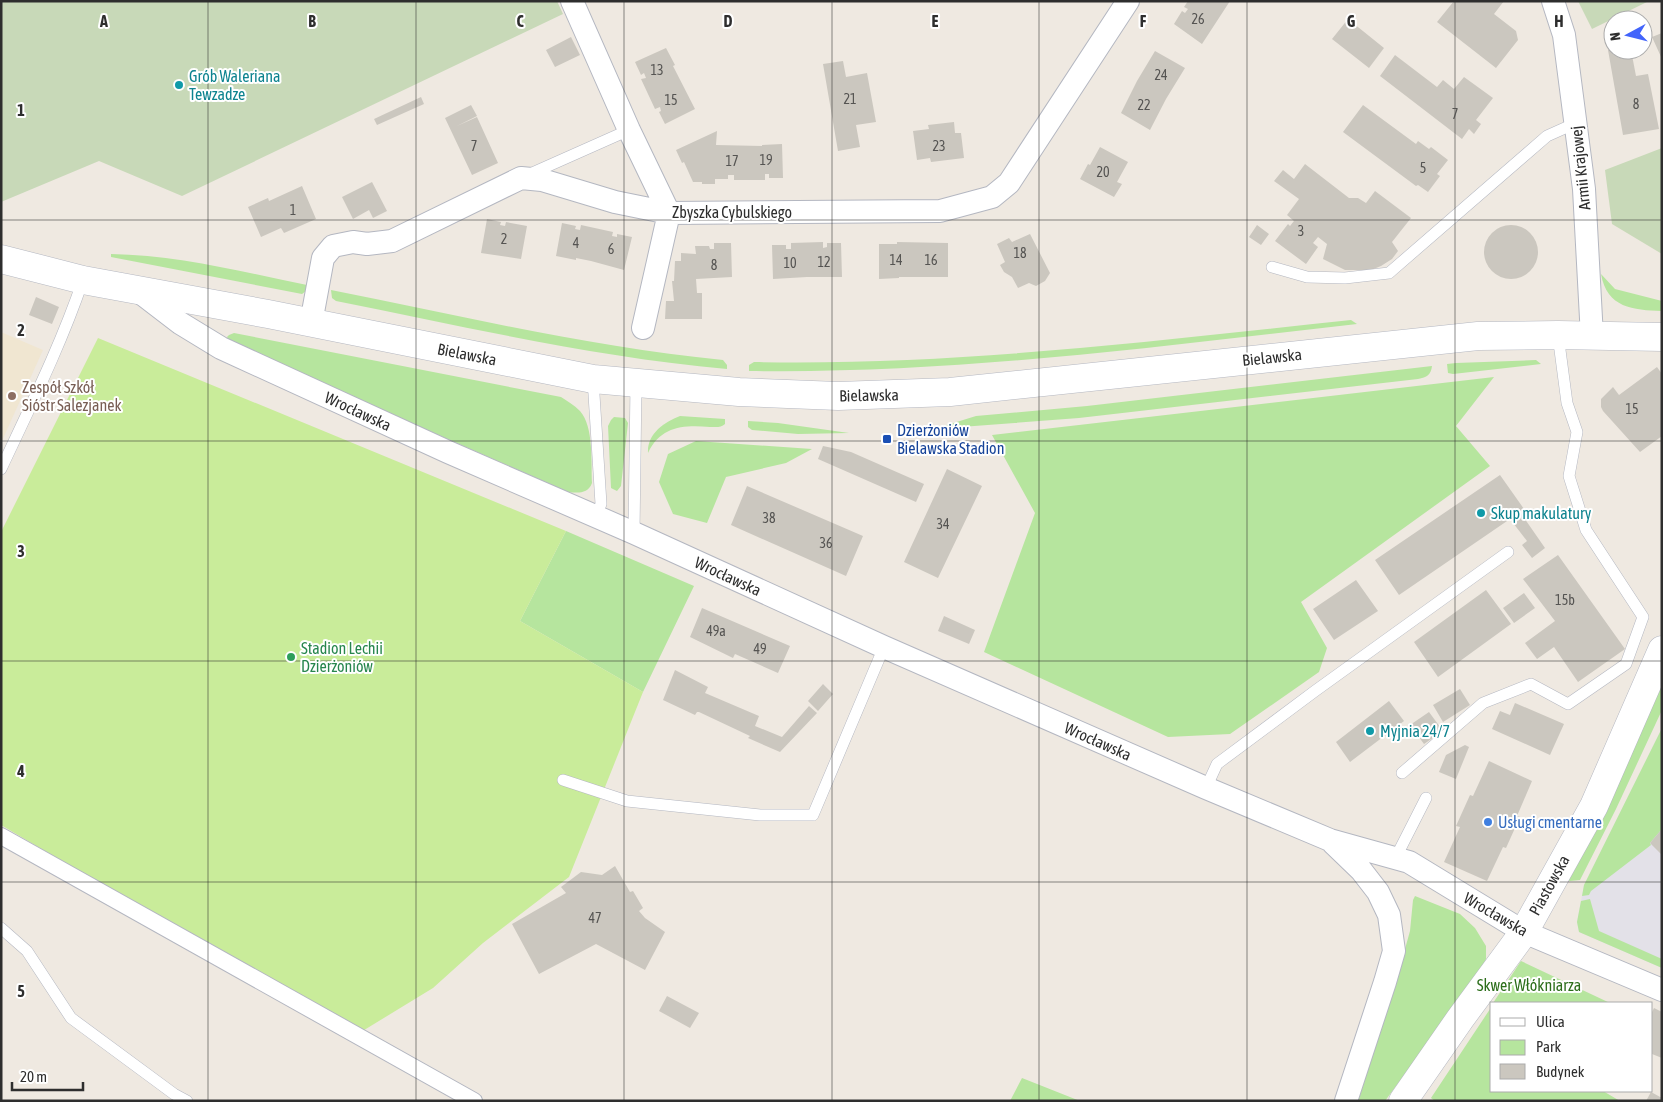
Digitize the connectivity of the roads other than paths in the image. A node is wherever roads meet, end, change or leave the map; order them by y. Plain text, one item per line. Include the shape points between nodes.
1 (572, 1) edge
2 (1128, 1) edge
3 (1553, 1) edge
4 (1576, 122) junction
5 (629, 130) junction
6 (521, 178) junction
7 (669, 213) junction
8 (1, 259) edge
9 (1272, 267) dead end
10 (83, 280) junction
11 (137, 290) junction
12 (311, 323) junction
13 (643, 328) dead end
14 (1558, 335) junction
15 (1592, 336) junction
16 (1662, 338) edge
17 (593, 379) junction
18 (636, 384) junction
19 (1, 469) edge
20 (596, 516) junction
21 (634, 533) junction
22 (1508, 552) dead end
23 (884, 647) junction
24 (1662, 650) edge
25 (1402, 773) dead end
26 (563, 780) dead end
27 (1206, 788) junction
28 (1426, 798) dead end
29 (1, 836) edge
30 (1330, 840) junction
31 (1395, 859) junction
32 (1, 928) edge
33 (1524, 932) junction
34 (1662, 990) edge
35 (1406, 1100) edge
36 (187, 1101) edge
37 (474, 1101) edge
38 (1346, 1101) edge

1 - 5 street
2 - 7 street, Zbyszka Cybulskiego via 1009,183 992,197 940,211
3 - 4 street, Armii Krajowej via 1564,35
4 - 9 lane via 1547,136 1389,273 1307,278
4 - 15 street, Armii Krajowej via 1584,190
5 - 6 lane
5 - 7 street
6 - 7 street, Zbyszka Cybulskiego via 542,180 615,202
6 - 12 street via 392,241 333,246 324,258
7 - 13 street
8 - 10 main road
10 - 11 main road, Bielawska
10 - 19 lane via 55,353
11 - 12 main road, Bielawska
11 - 20 street, Wrocławska via 221,348
12 - 17 main road, Bielawska
14 - 15 main road, Bielawska
14 - 18 main road, Bielawska via 1478,336 950,392 838,396
14 - 25 lane via 1567,403 1577,432 1570,476 1586,530 1643,617 1626,664 1568,704 1531,684 1483,703
15 - 16 main road, Bielawska
17 - 18 main road, Bielawska
17 - 20 lane via 601,504
18 - 21 lane
20 - 21 street, Wrocławska
21 - 23 street, Wrocławska
22 - 27 lane via 1217,764
23 - 26 lane via 813,815 760,815 627,801
23 - 27 street, Wrocławska
24 - 33 main road, Piastowska via 1594,806
27 - 30 street, Wrocławska
28 - 31 lane
29 - 37 street
30 - 31 street, Wrocławska
30 - 38 street, Wrocławska via 1378,892 1389,915 1394,951
31 - 33 street, Wrocławska via 1409,862
32 - 36 lane via 27,951 71,1018
33 - 34 street, Wrocławska
33 - 35 main road, Piastowska

